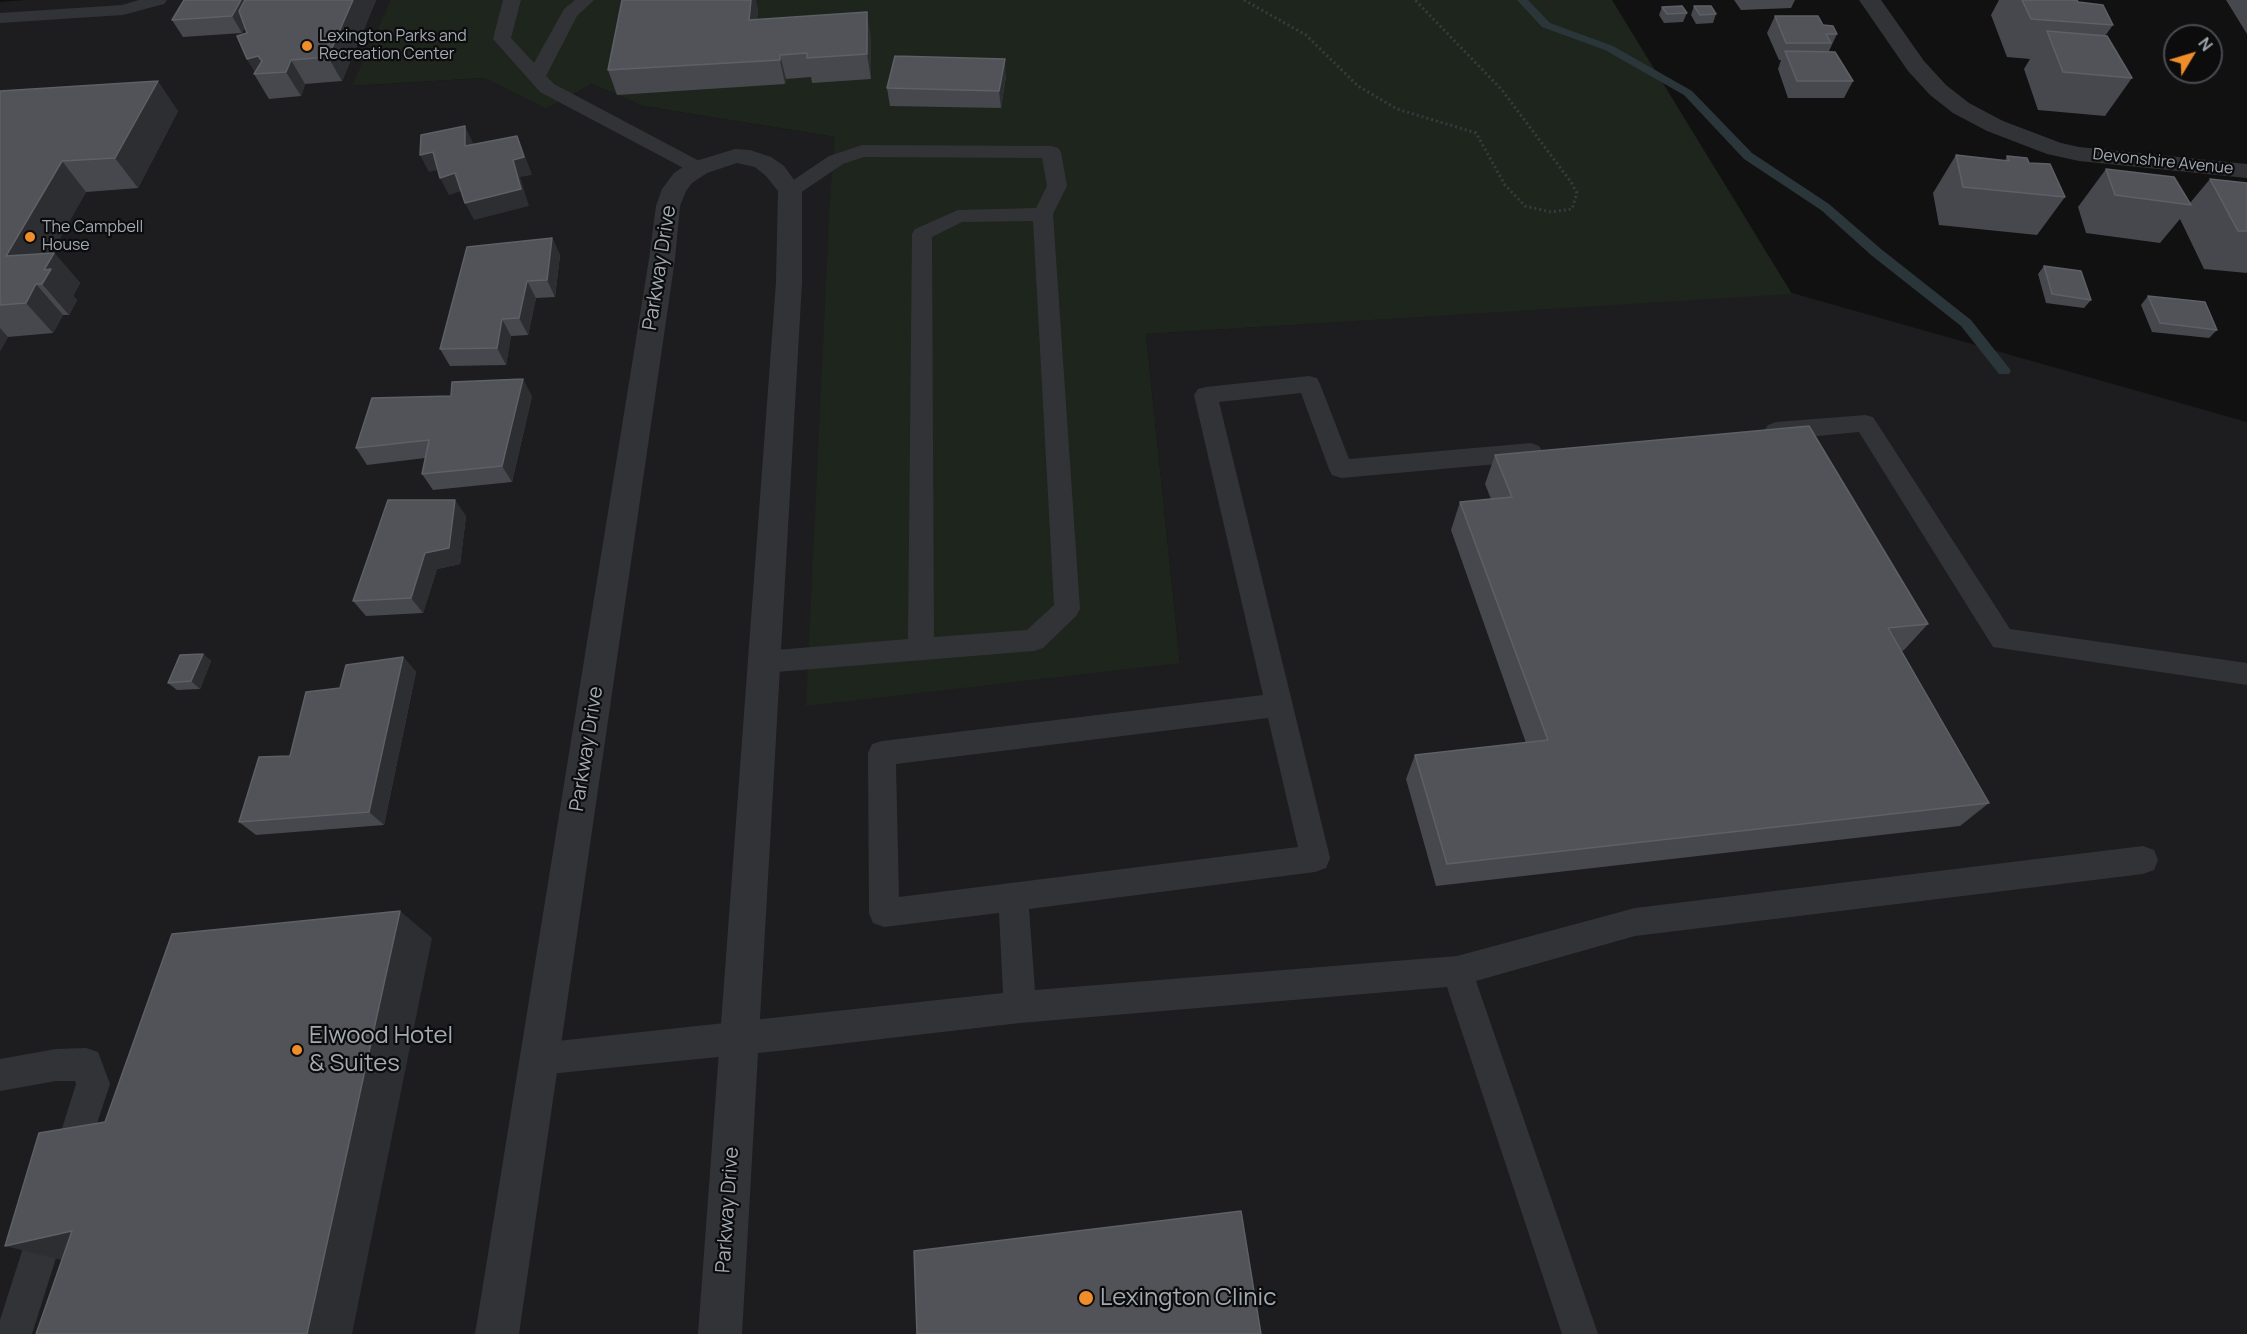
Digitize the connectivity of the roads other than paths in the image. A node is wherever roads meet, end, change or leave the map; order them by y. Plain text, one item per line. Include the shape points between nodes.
1 (158, 0) edge
2 (512, 0) edge
3 (585, 0) edge
4 (1870, 0) edge
5 (0, 18) edge
6 (537, 75) junction
7 (698, 168) junction
8 (2247, 171) edge
9 (790, 191) junction
10 (1043, 214) junction
11 (1758, 432) edge
12 (1556, 450) edge
13 (921, 650) junction
14 (764, 662) junction
15 (2247, 674) edge
16 (1279, 705) junction
17 (2142, 860) dead end
18 (1013, 896) junction
19 (1457, 971) junction
20 (1020, 1007) junction
21 (739, 1038) junction
22 (539, 1059) junction
23 (0, 1075) edge
24 (14, 1334) edge
25 (497, 1334) edge
26 (720, 1334) edge
27 (1580, 1334) edge

1 - 5 lane via 123,10
2 - 6 lane via 502,39
3 - 6 lane via 570,13
4 - 8 street, Devonshire Avenue via 1916,66 1938,90 1995,126 2079,154
6 - 7 lane via 547,88
7 - 9 street, Parkway Drive via 735,156 750,157 775,171
7 - 22 street, Parkway Drive via 674,189 668,206
9 - 10 lane via 836,160 862,150 1051,152 1057,186
9 - 14 street, Parkway Drive via 789,282
10 - 13 lane via 958,216 922,234
10 - 13 lane via 1067,609 1034,640
11 - 15 lane via 1865,423 2002,639
12 - 16 lane via 1341,469 1310,384 1206,395
13 - 14 lane
14 - 21 street, Parkway Drive
16 - 18 lane via 1316,858
16 - 18 lane via 882,753 884,913
17 - 19 lane via 1635,922
18 - 20 lane
19 - 20 lane
19 - 27 lane
20 - 21 lane
21 - 22 lane
21 - 26 street, Parkway Drive
22 - 25 street, Parkway Drive
23 - 24 lane via 86,1064 93,1084

